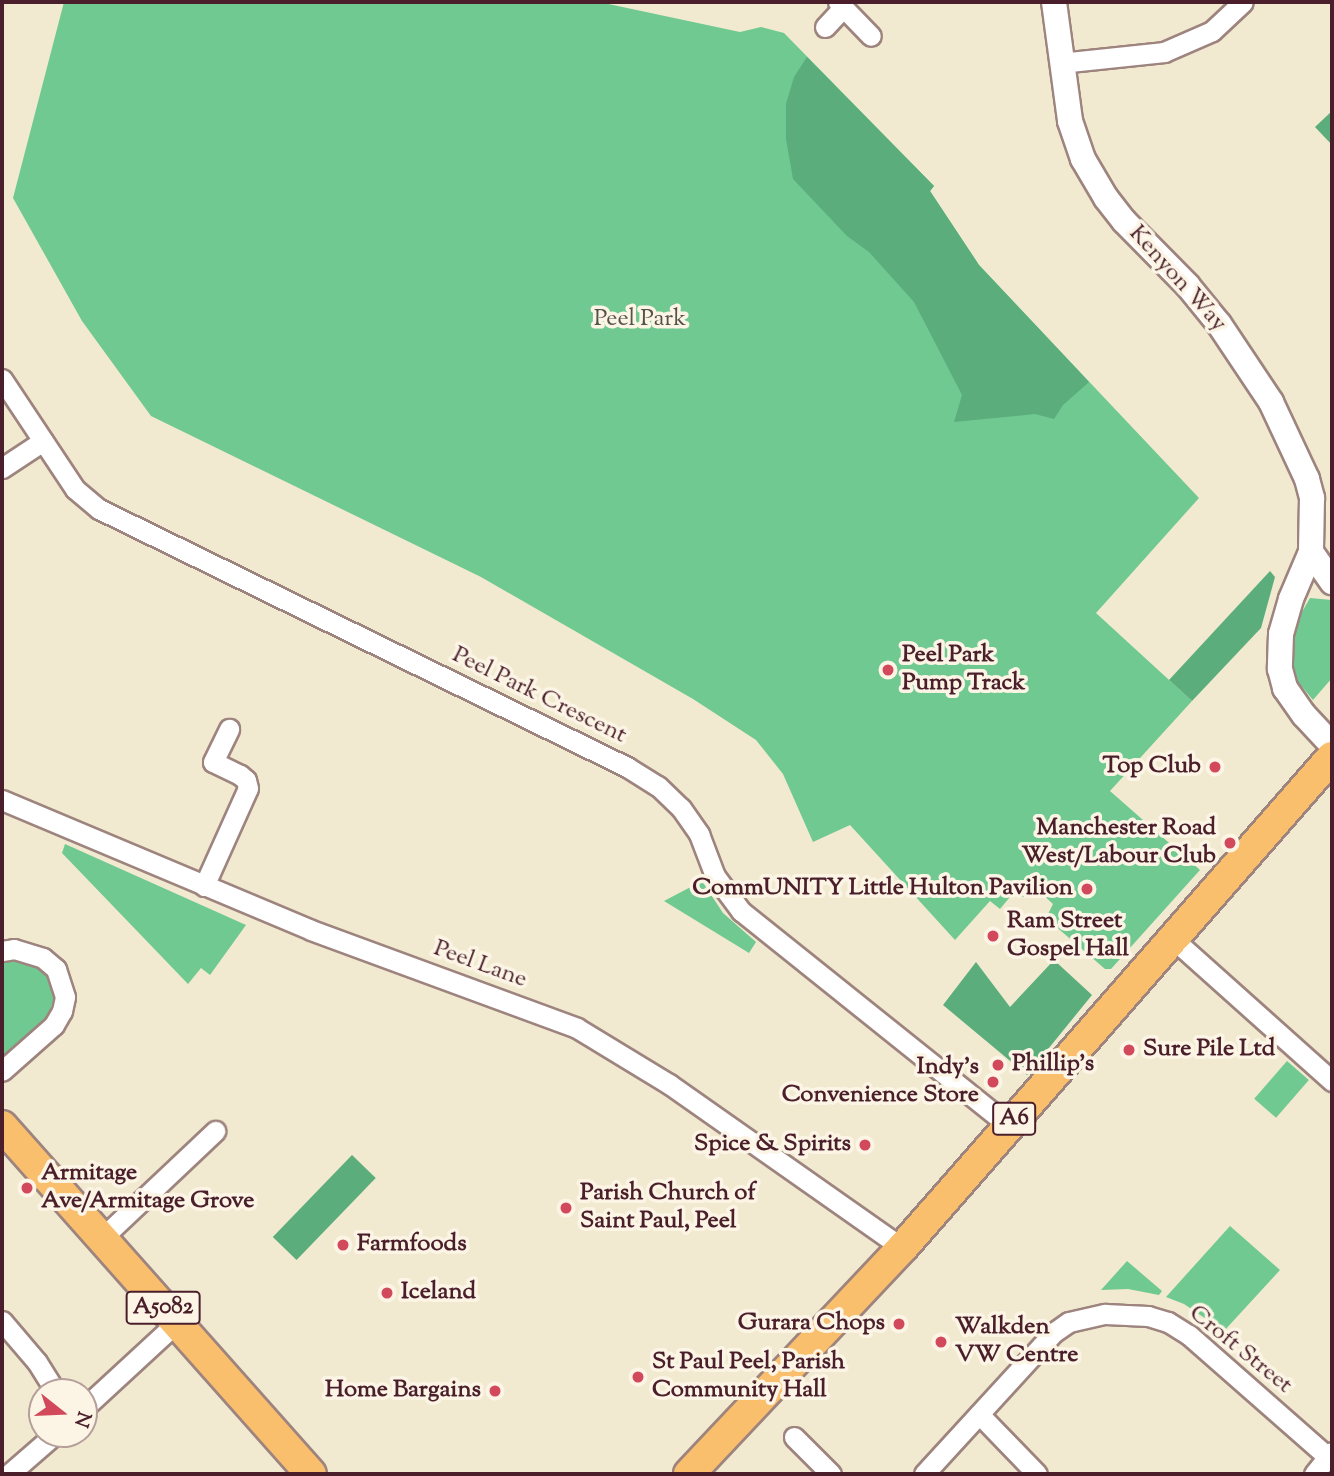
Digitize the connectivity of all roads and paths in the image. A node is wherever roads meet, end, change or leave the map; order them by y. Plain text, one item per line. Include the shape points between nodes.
1 (1054, 2) edge
2 (1243, 2) edge
3 (840, 5) edge
4 (825, 27) dead end
5 (871, 36) dead end
6 (1060, 63) junction
7 (2, 379) edge
8 (43, 441) junction
9 (2, 468) edge
10 (1311, 552) junction
11 (1332, 582) edge
12 (229, 729) dead end
13 (1332, 745) edge
14 (1332, 757) edge
15 (2, 800) edge
16 (204, 886) junction
17 (1172, 938) junction
18 (2, 951) edge
19 (2, 1071) edge
20 (1332, 1081) edge
21 (1008, 1125) junction
22 (2, 1126) edge
23 (215, 1131) dead end
24 (102, 1238) junction
25 (902, 1248) junction
26 (2, 1321) edge
27 (176, 1323) junction
28 (48, 1378) edge
29 (98, 1395) edge
30 (979, 1414) junction
31 (794, 1437) dead end
32 (39, 1448) edge
33 (1330, 1454) edge
34 (9, 1474) edge
35 (311, 1474) edge
36 (689, 1474) edge
37 (831, 1474) edge
38 (924, 1474) edge
39 (1037, 1474) edge
40 (1314, 1474) edge

1 - 6 street, Kenyon Way
2 - 6 street via 1212,31 1164,52
3 - 4 street
3 - 5 street
6 - 10 street, Kenyon Way via 1077,141 1106,198 1219,324 1293,445 1312,498
7 - 8 street, Peel Park Crescent
8 - 9 street
8 - 21 street, Peel Park Crescent via 75,489 99,509 627,766 658,786 699,834 715,876 741,911
10 - 11 street
10 - 13 street, Kenyon Way via 1281,634 1280,669 1285,688
12 - 16 street via 213,762 240,775 248,788
14 - 17 main road, A6
15 - 16 street, Peel Lane
16 - 25 street, Peel Lane via 588,1034 668,1084
17 - 20 street
17 - 21 main road, A6
18 - 19 street via 14,949 43,958 56,970 65,997 54,1025
21 - 25 main road, A6
22 - 24 main road, A5082
23 - 24 street
24 - 27 main road, A5082
25 - 36 main road, A6
26 - 28 street
27 - 29 street
27 - 35 main road, A5082
30 - 33 street, Croft Street via 1053,1333 1069,1322 1126,1313 1168,1322 1189,1335
30 - 38 street, Croft Street
30 - 39 street
31 - 37 street via 805,1462
32 - 34 street
33 - 40 street

